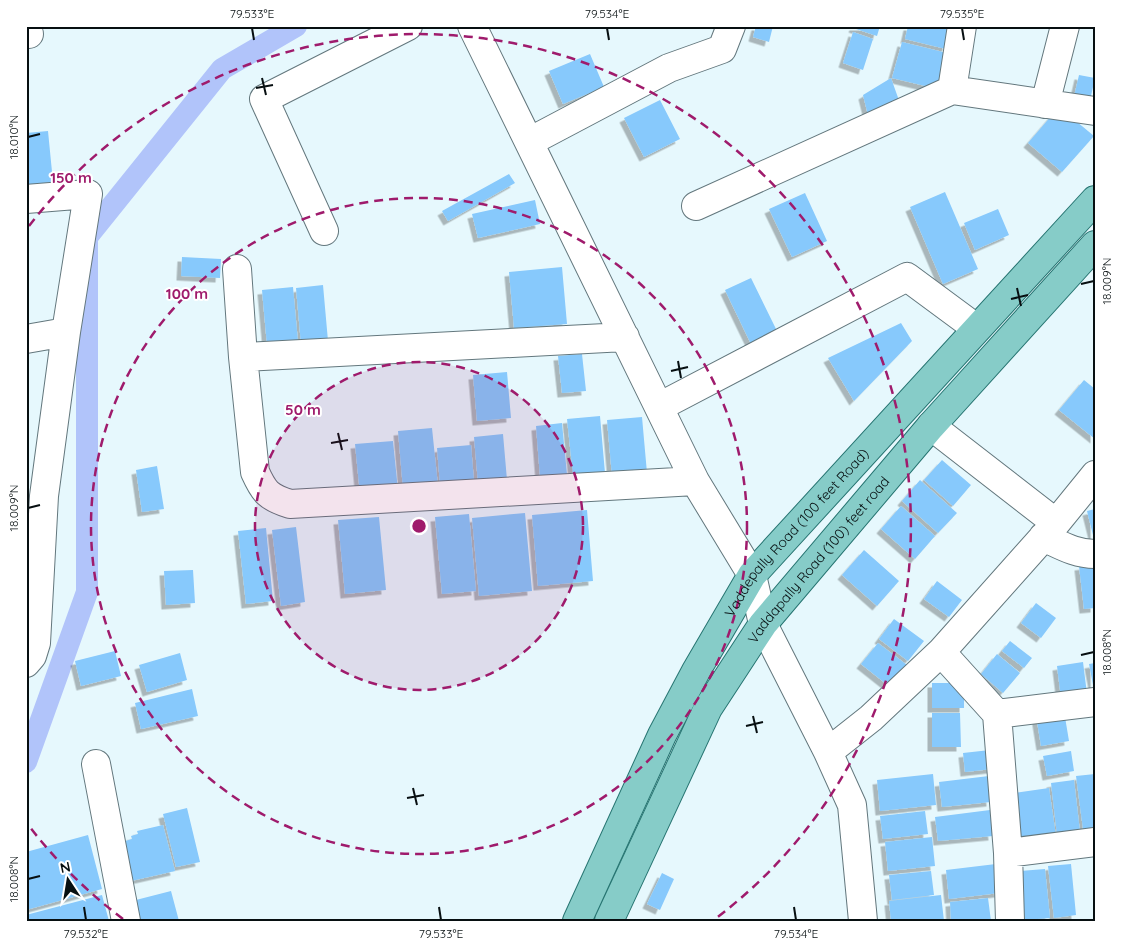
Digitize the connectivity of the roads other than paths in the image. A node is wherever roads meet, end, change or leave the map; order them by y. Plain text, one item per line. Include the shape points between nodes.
1 (408, 26) edge
2 (472, 26) edge
3 (731, 26) edge
4 (962, 26) edge
5 (1065, 26) edge
6 (952, 90) junction
7 (1044, 104) junction
8 (1095, 111) edge
9 (529, 142) junction
10 (26, 199) edge
11 (1095, 200) edge
12 (696, 206) dead end
13 (324, 230) dead end
14 (1095, 245) edge
15 (237, 270) dead end
16 (976, 328) junction
17 (66, 332) junction
18 (625, 337) junction
19 (26, 339) edge
20 (243, 357) junction
21 (659, 407) junction
22 (931, 426) junction
23 (1095, 475) edge
24 (695, 481) junction
25 (35, 496) edge
26 (1050, 530) junction
27 (1095, 554) edge
28 (752, 575) junction
29 (763, 624) junction
30 (941, 652) junction
31 (26, 663) edge
32 (1095, 702) edge
33 (997, 714) junction
34 (828, 752) junction
35 (96, 764) dead end
36 (1095, 842) edge
37 (1008, 853) junction
38 (126, 921) edge
39 (577, 921) edge
40 (609, 921) edge
41 (863, 921) edge
42 (1010, 921) edge

1 - 13 street via 264,99
2 - 9 street
3 - 9 street via 722,49 669,68
4 - 6 street
5 - 7 street
6 - 7 street
6 - 12 street
7 - 8 street
9 - 18 street
10 - 17 street via 88,194
11 - 16 main road, Vaddepally Road (100 feet Road)
14 - 22 main road, Vaddapally Road (100) feet road
15 - 20 street
16 - 21 street via 907,278
16 - 28 main road, Vaddepally Road (100 feet Road)
17 - 19 street
17 - 25 street
18 - 20 street
18 - 21 street
20 - 24 street via 255,472 262,489 290,504
21 - 24 street
22 - 26 street
22 - 29 main road, Vaddapally Road (100) feet road
23 - 26 street
24 - 28 street
25 - 31 street via 36,643
26 - 27 street via 1071,551
26 - 30 street
28 - 29 street
28 - 39 main road, Vaddepally Road (100 feet Road) via 662,736
29 - 34 street
29 - 40 main road, Vaddapally Road (100) feet road via 708,708
30 - 33 street
30 - 34 street via 871,718
32 - 33 street
33 - 37 street
34 - 41 street via 852,804
35 - 38 street
36 - 37 street
37 - 42 street

